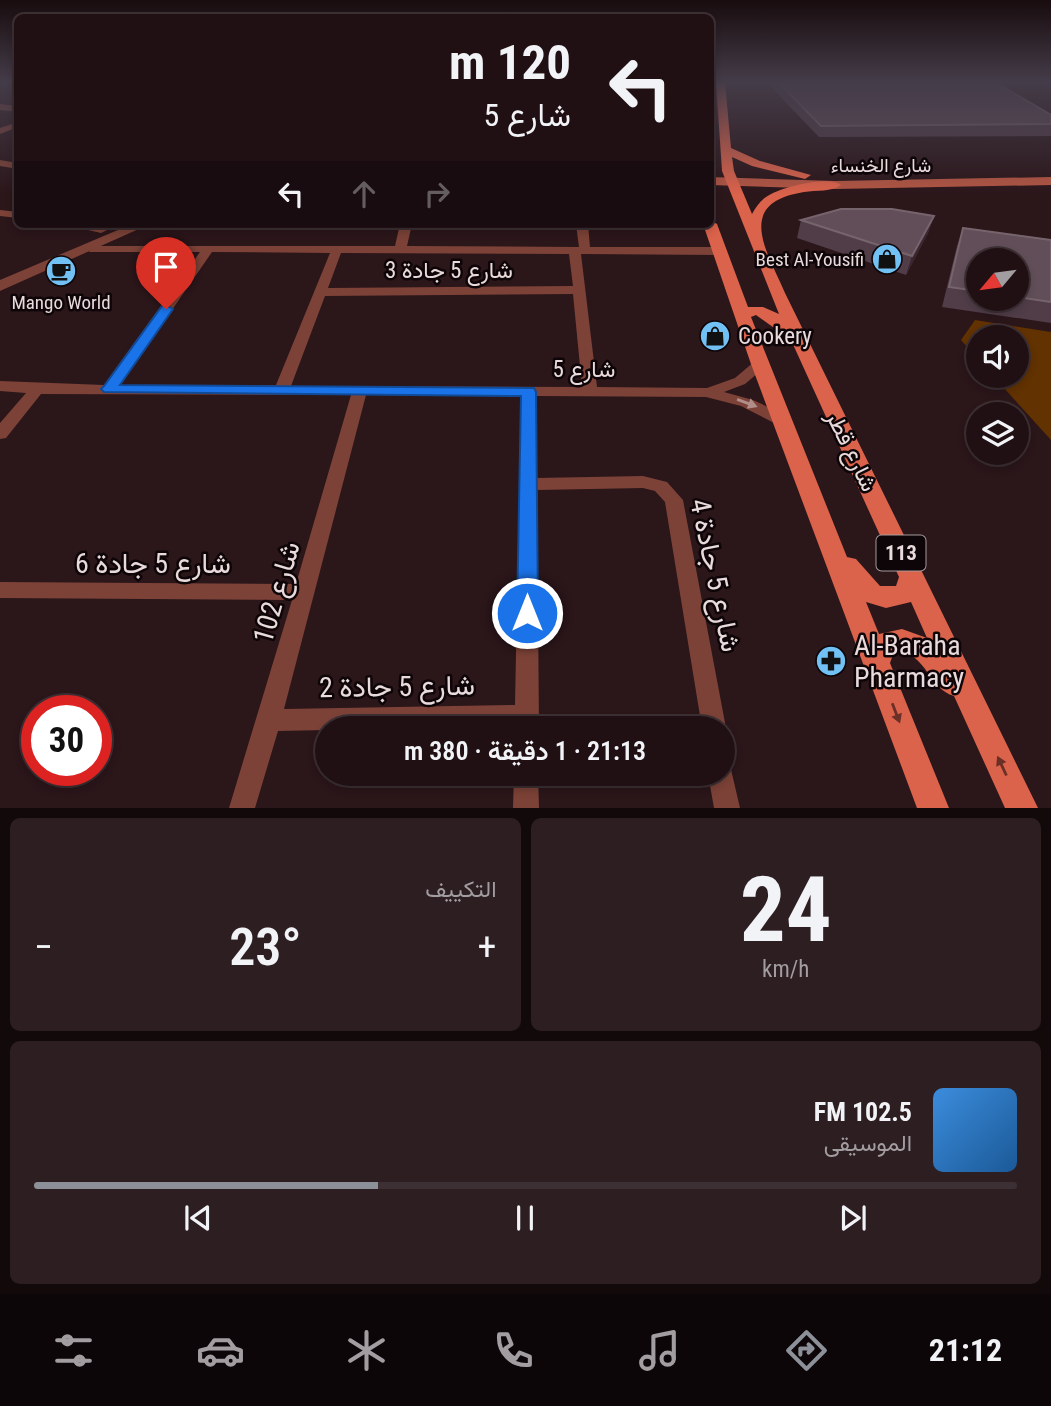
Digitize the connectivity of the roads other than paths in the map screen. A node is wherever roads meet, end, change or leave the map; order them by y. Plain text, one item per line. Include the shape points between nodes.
1 (721, 120) edge
2 (725, 149) junction
3 (1051, 173) edge
4 (714, 174) edge
5 (805, 175) junction
6 (731, 178) junction
7 (714, 180) edge
8 (1051, 181) edge
9 (835, 184) junction
10 (106, 228) edge
11 (134, 228) edge
12 (405, 228) edge
13 (582, 228) edge
14 (711, 228) edge
15 (753, 233) junction
16 (90, 248) junction
17 (209, 248) junction
18 (337, 249) junction
19 (400, 249) junction
20 (580, 250) junction
21 (718, 251) junction
22 (0, 272) edge
23 (728, 277) junction
24 (0, 286) edge
25 (579, 290) junction
26 (320, 292) junction
27 (777, 293) junction
28 (743, 315) junction
29 (805, 348) junction
30 (760, 364) junction
31 (0, 386) edge
32 (37, 389) junction
33 (109, 389) junction
34 (282, 390) junction
35 (360, 390) junction
36 (590, 391) junction
37 (528, 392) junction
38 (706, 393) junction
39 (784, 421) junction
40 (0, 434) edge
41 (528, 484) junction
42 (821, 519) junction
43 (912, 576) junction
44 (0, 590) edge
45 (305, 592) junction
46 (877, 662) junction
47 (527, 716) edge
48 (712, 716) edge
49 (269, 720) junction
50 (315, 720) edge
51 (982, 725) junction
52 (526, 786) edge
53 (723, 786) edge
54 (242, 807) edge
55 (526, 807) edge
56 (727, 807) edge
57 (933, 807) edge
58 (1022, 807) edge

1 - 2 main road, شارع قطر / 113
2 - 5 main road via 757,164
2 - 6 main road, شارع قطر / 113
3 - 5 main road, شارع الخنساء
4 - 6 main road, شارع الخنساء
5 - 6 main road, شارع الخنساء
6 - 7 main road, شارع الخنساء
6 - 9 main road, شارع الخنساء
6 - 15 main road, شارع قطر / 113
8 - 9 main road, شارع الخنساء
9 - 15 main road via 770,199 759,208
10 - 22 street
11 - 16 street
12 - 19 street
13 - 20 street
14 - 21 main road, 113
15 - 27 main road, شارع قطر / 113
16 - 17 street
16 - 24 street
17 - 18 street
17 - 33 street
18 - 19 street
18 - 26 street
19 - 20 street
20 - 21 street
20 - 25 street
21 - 23 main road, 113
23 - 27 main road via 739,293 749,297 768,298
23 - 28 main road, 113
25 - 26 street, شارع 5 جادة 3
25 - 36 street
26 - 34 street
27 - 29 main road, شارع قطر / 113
28 - 29 main road via 755,310 773,316
28 - 30 main road, 113
29 - 43 main road, شارع قطر / 113
30 - 38 street, شارع 5 via 740,381
30 - 39 main road, 113
31 - 32 street, شارع 5
32 - 33 street, شارع 5
32 - 40 street
33 - 34 street, شارع 5
34 - 35 street, شارع 5
35 - 37 street, شارع 5
35 - 45 street, شارع 102
36 - 37 street, شارع 5
36 - 38 street, شارع 5
37 - 41 street, شارع 5 جادة 2
38 -> 39 street, شارع 5 via 747,403
39 - 42 main road, 113
41 - 47 street, شارع 5 جادة 2
41 - 48 street, شارع 5 جادة 4 via 643,482 661,486 674,500
42 - 43 main road via 860,586 870,593 894,598 906,593
42 - 46 main road, 113
43 - 51 main road, شارع قطر / 113
44 - 45 street, شارع 5 جادة 6
45 - 49 street, شارع 102
46 - 51 main road via 878,647 889,639 920,645 934,657
46 -> 57 main road, 113
49 - 50 street, شارع 5 جادة 2
49 - 54 street, شارع 102
58 -> 51 main road, شارع قطر / 113
52 - 55 street
53 - 56 street

